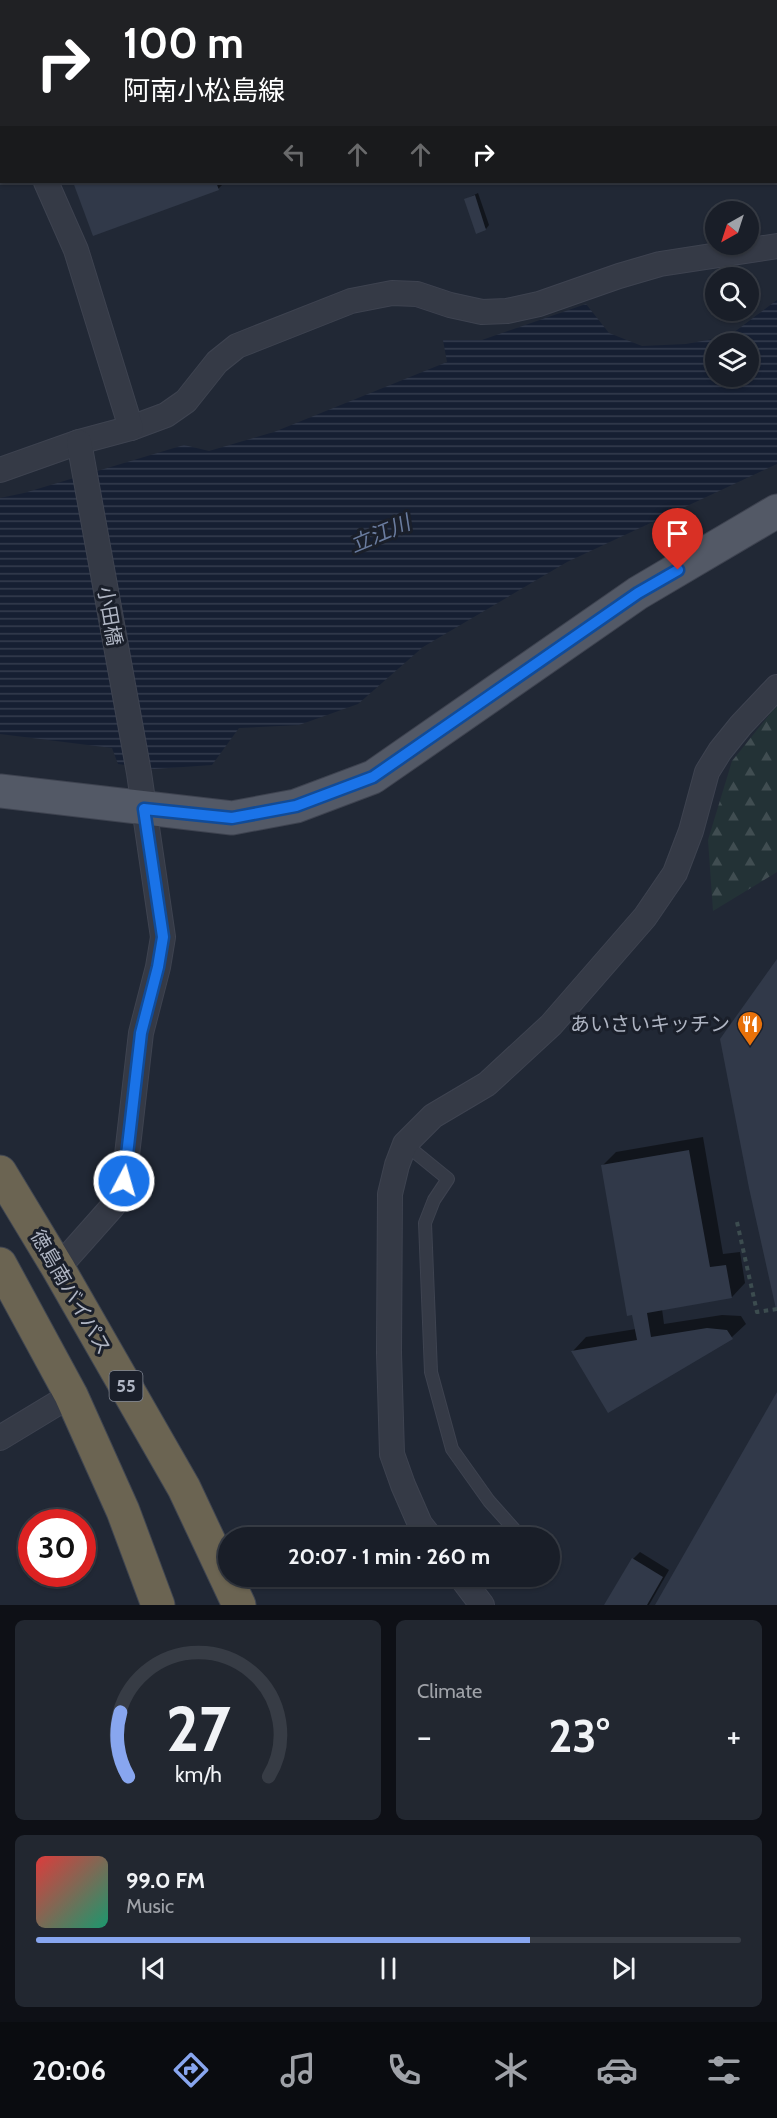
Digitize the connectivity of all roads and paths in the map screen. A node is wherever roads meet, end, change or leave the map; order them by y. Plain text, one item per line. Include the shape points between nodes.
1 (46, 183) edge
2 (777, 246) edge
3 (131, 428) junction
4 (80, 450) junction
5 (0, 470) edge
6 (777, 511) edge
7 (777, 687) edge
8 (0, 791) edge
9 (144, 809) junction
10 (405, 1144) junction
11 (0, 1172) edge
12 (737, 1222) dead end
13 (0, 1264) edge
14 (58, 1268) junction
15 (777, 1310) edge
16 (71, 1395) junction
17 (0, 1438) edge
18 (422, 1527) edge
19 (512, 1527) edge
20 (468, 1587) edge
21 (158, 1605) edge
22 (239, 1605) edge
23 (482, 1605) edge

1 - 3 street via 76,250
2 - 3 street via 660,264 507,311 482,312 417,294 392,293 351,302 237,346 217,362 186,401 166,415
3 - 4 street
4 - 5 street
4 - 9 street, 小田橋
6 - 9 main road via 638,593 373,777 296,806 232,818
7 - 10 street via 757,706 707,772 675,873 645,917 551,1025 487,1084 434,1116
8 - 9 main road
9 - 14 street, 小田橋 via 163,937 141,1033 124,1181 113,1206
10 - 18 street via 390,1194 392,1454
10 - 19 lane via 448,1179 425,1223 431,1372 452,1449
11 - 14 highway, 徳島南バイパス / 55
12 - 15 path via 757,1312
13 - 16 highway
14 - 22 highway, 徳島南バイパス / 55 via 184,1488
16 - 17 street
16 - 21 highway via 123,1511
20 - 23 street

